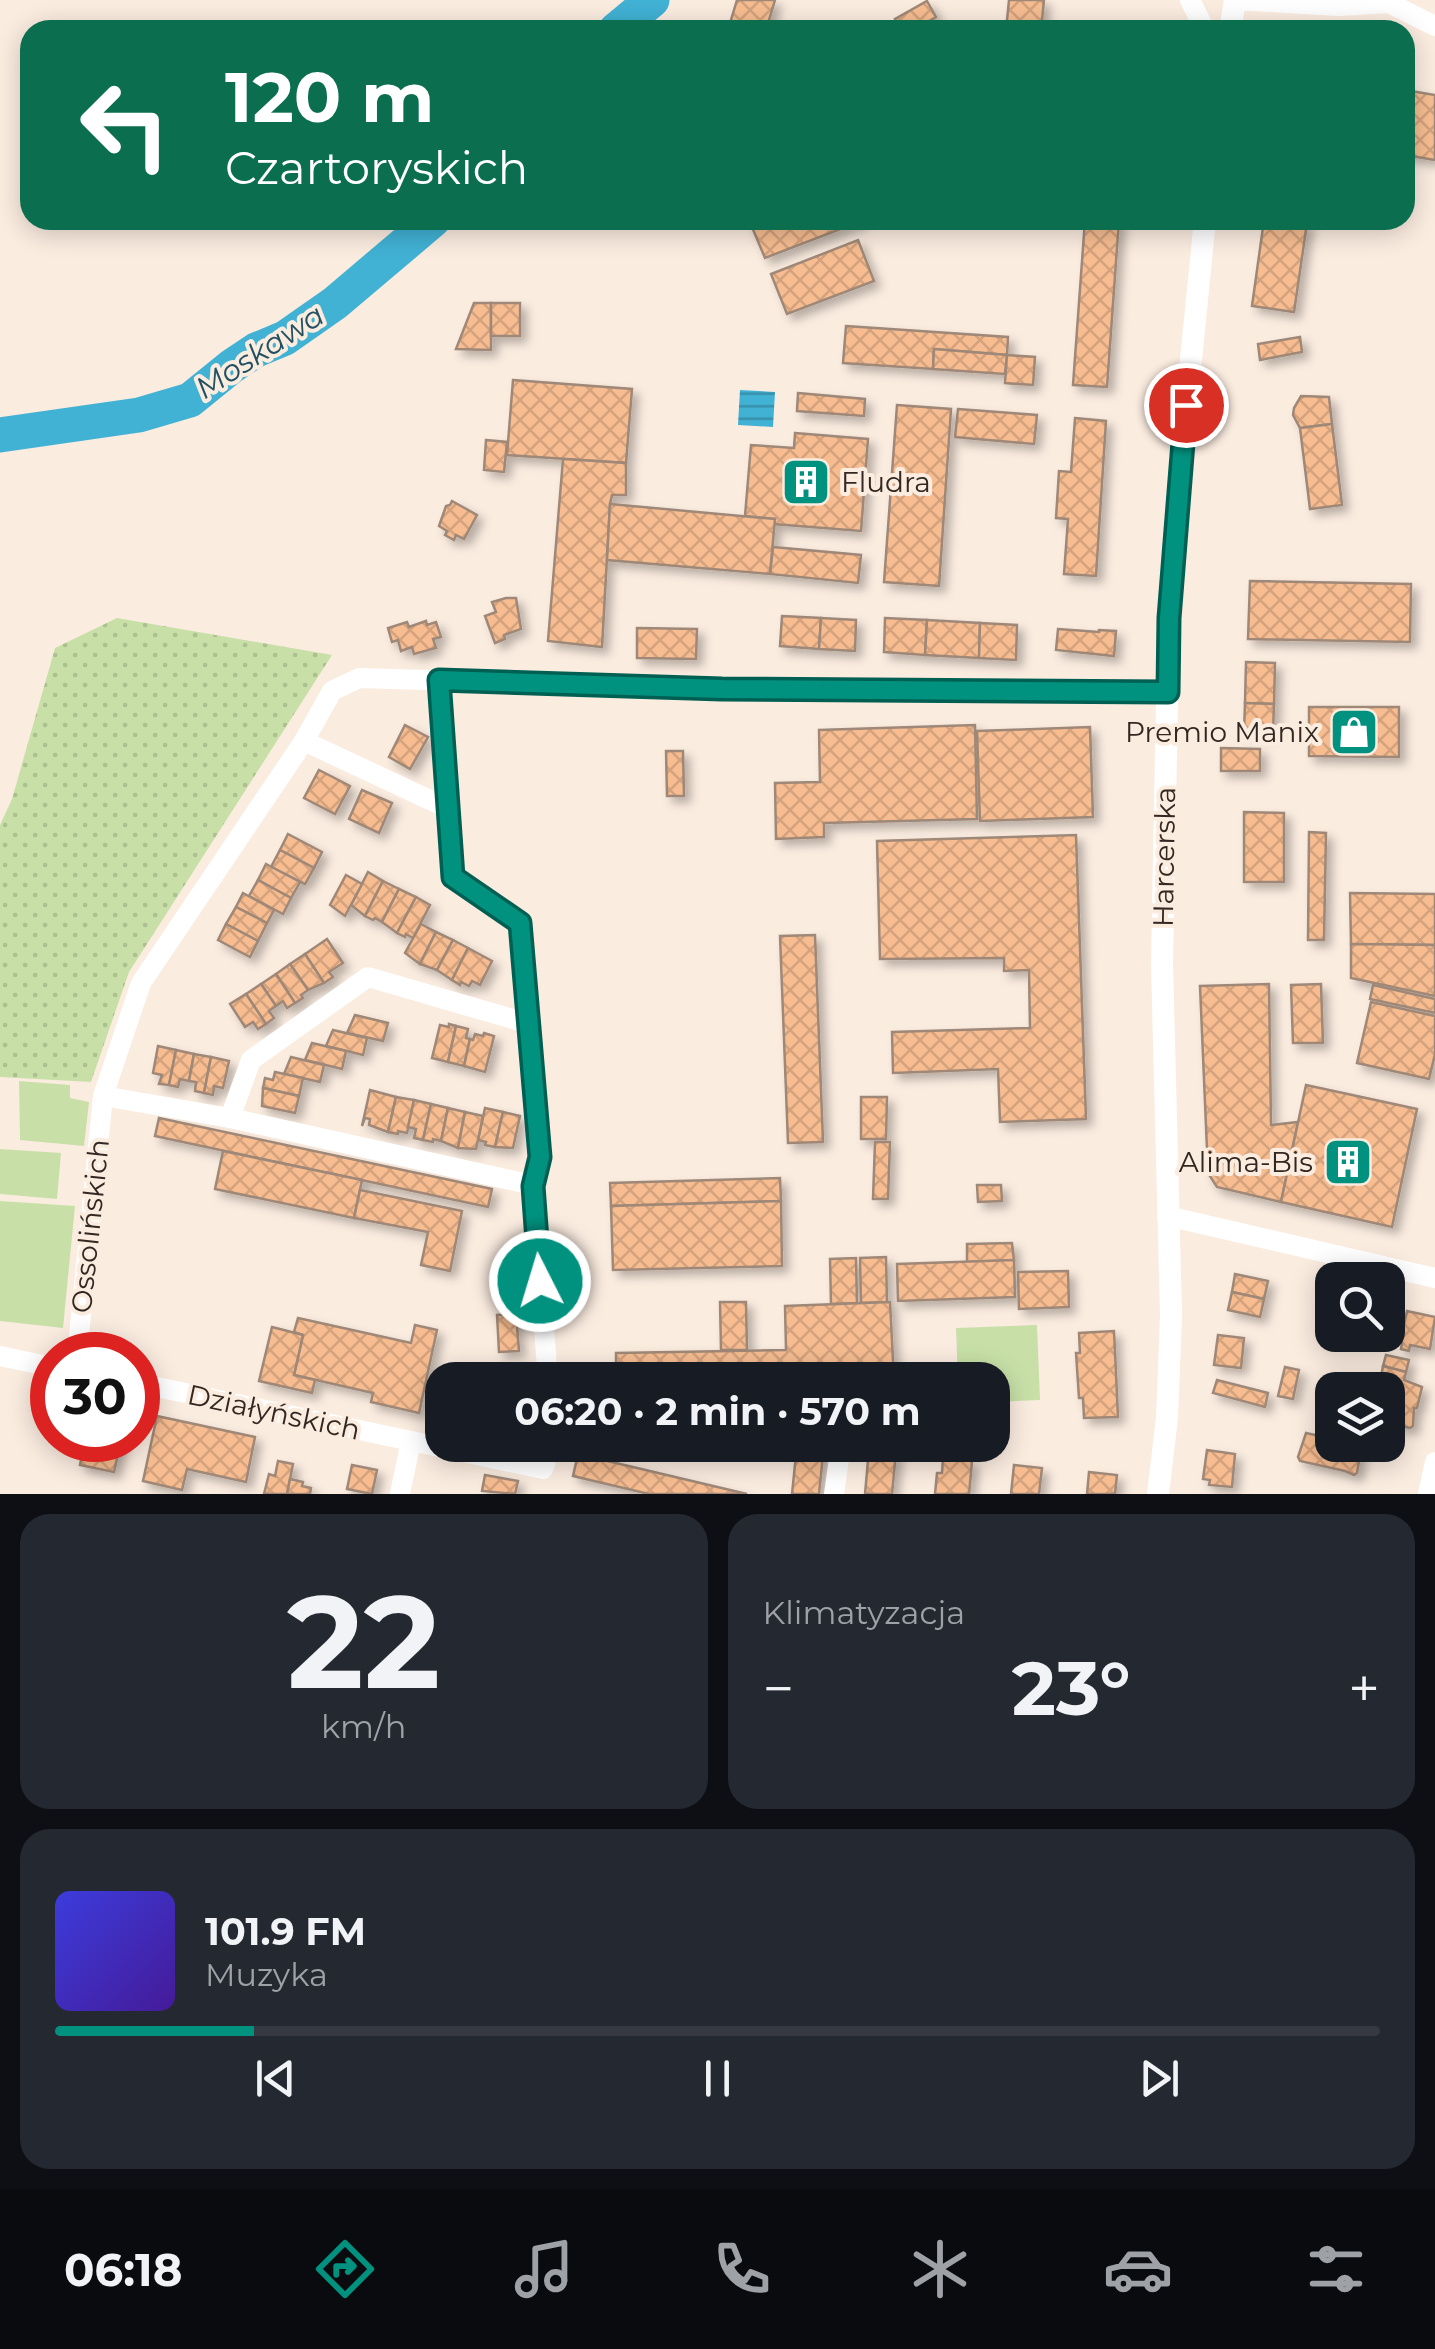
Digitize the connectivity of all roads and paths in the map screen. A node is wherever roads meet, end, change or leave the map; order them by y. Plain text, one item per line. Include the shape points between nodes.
1 (1234, 0) edge
2 (1390, 2) edge
3 (1435, 26) edge
4 (1204, 230) edge
5 (439, 680) junction
6 (1168, 692) junction
7 (304, 741) junction
8 (449, 809) junction
9 (530, 1024) junction
10 (103, 1096) junction
11 (230, 1118) junction
12 (533, 1186) junction
13 (1167, 1216) junction
14 (1435, 1278) edge
15 (79, 1332) edge
16 (0, 1356) edge
17 (30, 1362) edge
18 (547, 1362) edge
19 (160, 1389) edge
20 (411, 1442) junction
21 (425, 1445) edge
22 (505, 1462) edge
23 (545, 1462) edge
24 (838, 1462) edge
25 (1435, 1462) edge
26 (400, 1494) edge
27 (834, 1494) edge
28 (1158, 1494) edge
29 (1428, 1494) edge

1 - 2 street
2 - 3 street
4 - 6 street, Harcerska via 1174,543
5 - 6 street
5 - 7 street, Ossolińskich via 358,678 332,691
5 - 8 street
6 - 13 street, Harcerska via 1162,963
7 - 8 street
7 - 10 street, Ossolińskich via 141,983
8 - 9 street via 453,877 520,923
9 - 11 street via 368,977 251,1060
9 - 12 street via 540,1157
10 - 11 street
10 - 15 street, Ossolińskich
11 - 12 street
12 - 18 street
13 - 14 street
13 - 28 street, Harcerska via 1168,1418
16 - 17 street
19 - 20 street, Działyńskich
20 - 21 street, Działyńskich
20 - 26 street
22 - 23 street, Działyńskich via 543,1470
24 - 27 street
25 - 29 street

